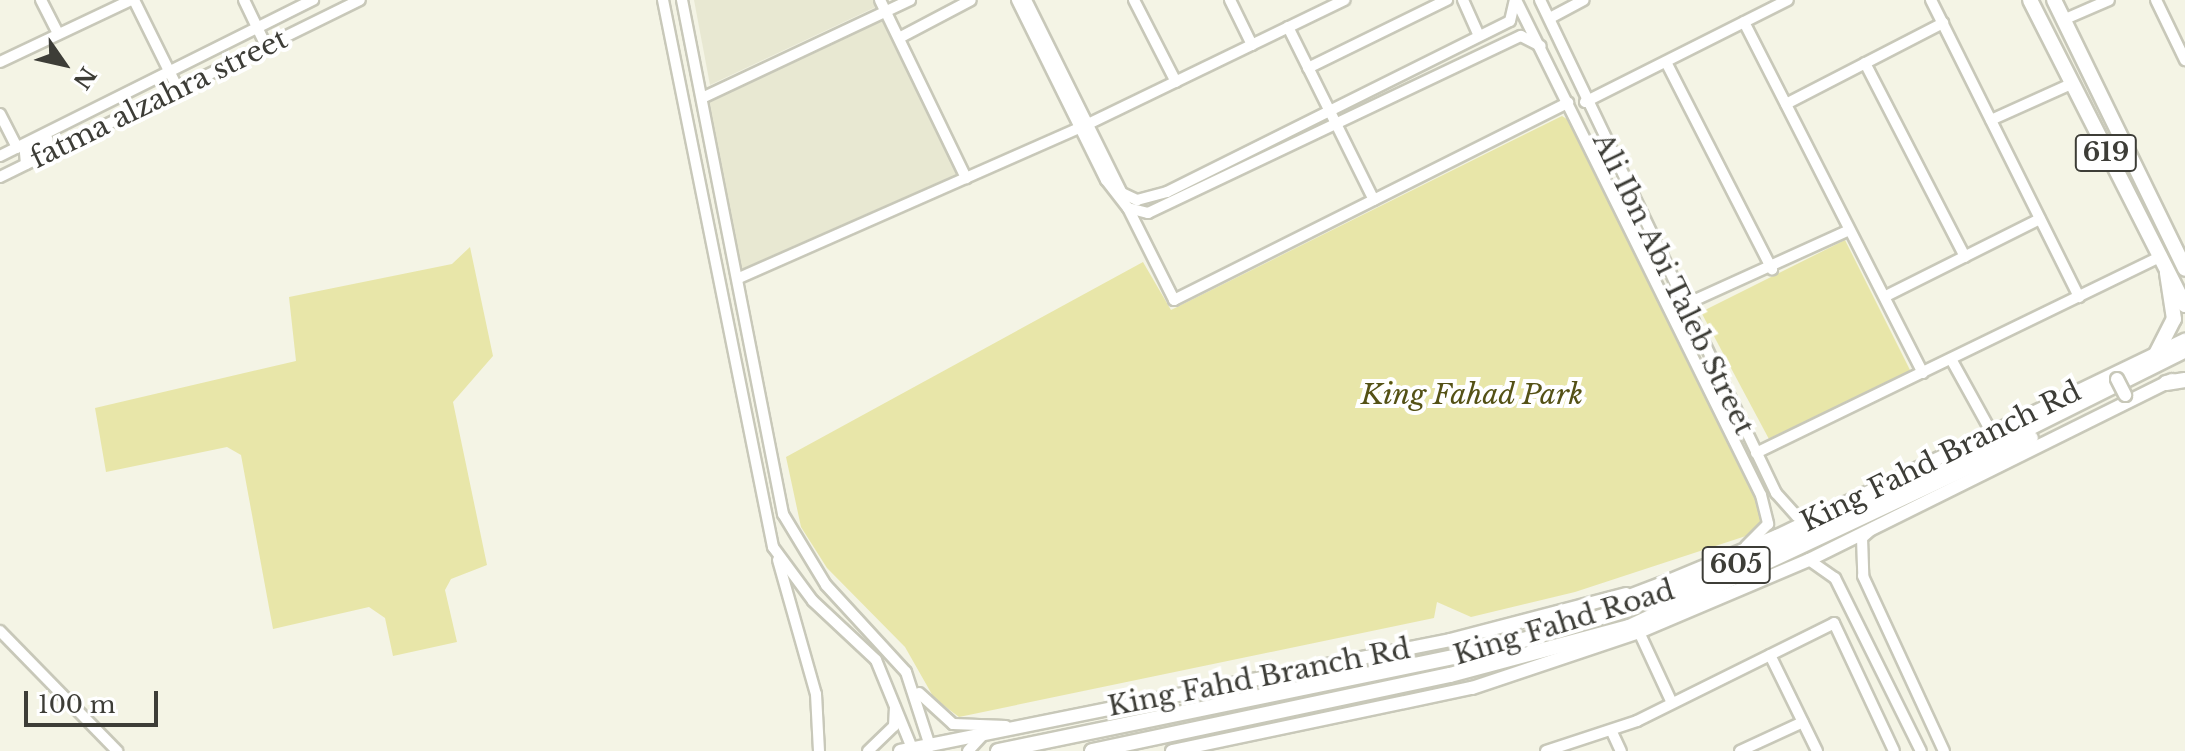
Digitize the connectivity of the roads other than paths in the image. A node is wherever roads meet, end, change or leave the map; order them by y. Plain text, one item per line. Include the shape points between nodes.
1 (41, 0) edge
2 (132, 0) edge
3 (244, 0) edge
4 (313, 0) edge
5 (663, 0) edge
6 (682, 0) edge
7 (880, 0) edge
8 (910, 0) edge
9 (971, 0) edge
10 (1017, 0) edge
11 (1026, 0) edge
12 (1134, 0) edge
13 (1230, 0) edge
14 (1345, 0) edge
15 (1447, 0) edge
16 (1463, 0) edge
17 (1516, 0) edge
18 (1540, 0) edge
19 (1584, 0) edge
20 (1788, 0) edge
21 (1931, 0) edge
22 (2030, 0) edge
23 (2054, 0) edge
24 (2109, 0) edge
25 (2156, 0) edge
26 (353, 2) edge
27 (1325, 4) edge
28 (886, 11) junction
29 (1550, 18) junction
30 (2063, 20) junction
31 (1744, 22) junction
32 (1943, 23) junction
33 (1288, 27) junction
34 (257, 28) junction
35 (58, 34) junction
36 (1479, 36) junction
37 (899, 38) junction
38 (1252, 45) junction
39 (266, 46) junction
40 (1541, 46) junction
41 (2185, 60) edge
42 (0, 62) edge
43 (1666, 62) junction
44 (1865, 63) junction
45 (1308, 68) junction
46 (169, 72) junction
47 (1176, 82) junction
48 (2069, 85) junction
49 (178, 89) junction
50 (702, 98) junction
51 (1585, 102) junction
52 (1568, 103) junction
53 (1786, 104) junction
54 (1330, 111) junction
55 (0, 114) edge
56 (75, 118) junction
57 (1991, 120) junction
58 (1084, 126) junction
59 (1336, 126) junction
60 (17, 148) junction
61 (0, 156) edge
62 (26, 164) junction
63 (0, 177) edge
64 (966, 178) junction
65 (1374, 200) junction
66 (1128, 208) junction
67 (2040, 219) junction
68 (1849, 230) junction
69 (1965, 257) junction
70 (2177, 259) edge
71 (1772, 269) junction
72 (739, 278) junction
73 (1886, 296) junction
74 (2079, 297) junction
75 (1684, 305) junction
76 (2185, 305) edge
77 (2184, 350) edge
78 (2156, 354) junction
79 (1951, 359) junction
80 (1923, 373) junction
81 (2185, 373) edge
82 (2185, 380) edge
83 (2099, 381) junction
84 (2166, 383) junction
85 (2112, 411) junction
86 (1993, 435) junction
87 (1756, 453) junction
88 (1777, 495) junction
89 (1764, 502) junction
90 (1825, 513) junction
91 (1876, 526) junction
92 (773, 547) junction
93 (1736, 555) junction
94 (1809, 560) junction
95 (1668, 582) junction
96 (1725, 586) junction
97 (0, 631) edge
98 (1638, 632) junction
99 (1492, 649) junction
100 (1770, 655) junction
101 (906, 672) junction
102 (1450, 675) junction
103 (887, 678) junction
104 (1671, 701) junction
105 (1803, 722) junction
106 (1028, 725) junction
107 (1612, 732) junction
108 (983, 735) junction
109 (1212, 747) edge
110 (930, 748) edge
111 (908, 750) edge
112 (117, 751) edge
113 (819, 751) edge
114 (868, 751) edge
115 (968, 751) edge
116 (998, 751) edge
117 (1092, 751) edge
118 (1172, 751) edge
119 (1546, 751) edge
120 (1621, 751) edge
121 (1740, 751) edge
122 (1817, 751) edge
123 (1894, 751) edge
124 (1921, 751) edge
125 (1944, 751) edge

1 - 35 street
2 - 35 street
2 - 46 street
3 - 34 street
4 - 34 street
5 - 92 street
6 - 50 street
7 - 28 street
8 - 28 street
9 - 37 street
10 - 58 street
11 - 58 street
12 - 47 street
13 - 38 street
14 - 27 street
15 - 45 street
16 - 36 street
17 - 36 street via 1510,21
17 - 40 street, Ali Ibn Abi Taleb Street
18 - 29 street, Ali Ibn Abi Taleb Street
19 - 29 street
20 - 31 street
21 - 32 street
22 - 48 highway, 619
23 - 30 highway, 619
24 - 30 street
25 - 41 street
26 - 39 street, fatma alzahra street
27 - 33 street
28 - 37 street
28 - 50 street
29 - 51 street, Ali Ibn Abi Taleb Street
30 - 70 highway, 619
31 - 43 street
31 - 53 street
32 - 44 street
32 - 57 street
33 - 38 street
33 - 45 street
34 - 39 street
34 - 46 street
35 - 42 street
36 - 54 street
37 - 64 street
38 - 47 street
39 - 49 street, fatma alzahra street
40 - 52 street, Ali Ibn Abi Taleb Street
40 - 59 street via 1521,36
43 - 51 street
43 - 71 street
44 - 53 street
44 - 69 street
45 - 54 street
46 - 49 street
46 - 56 street
47 - 58 street
48 - 57 street
48 - 70 highway, 619
49 - 62 street, fatma alzahra street
50 - 72 street
51 - 75 street, Ali Ibn Abi Taleb Street
52 - 65 street
52 - 89 street, Ali Ibn Abi Taleb Street
53 - 68 street
54 - 58 street via 1137,200 1122,193
54 - 59 street
55 - 60 street
56 - 60 street
56 - 62 street via 25,152
57 - 67 street
58 - 64 street
58 - 66 street
59 - 65 street
59 - 66 street via 1166,210
60 - 61 street
62 - 63 street, fatma alzahra street
64 - 72 street
65 - 66 street via 1174,300
67 - 69 street
67 - 74 street
68 - 71 street
68 - 73 street
69 - 73 street
70 - 74 street
70 - 76 highway, 619
70 - 78 highway via 2174,319
71 - 75 street
72 - 101 street via 792,536 826,585
73 - 80 street
74 - 79 street
75 - 87 street, Ali Ibn Abi Taleb Street
77 - 78 main road, King Fahd Branch Rd
77 - 96 highway, King Fahd Road / 605
77 - 99 highway, King Fahd Road / 605 via 1927,479 1674,592
78 - 83 main road, King Fahd Branch Rd
79 - 80 street
79 - 86 street
80 - 87 street
81 - 84 main road, King Fahd Branch Rd
82 - 84 highway
83 - 85 main road, bridge via 2117,379 2125,395
83 - 86 main road, King Fahd Branch Rd
84 - 85 main road, King Fahd Branch Rd
85 - 91 main road, King Fahd Branch Rd
86 - 90 main road, King Fahd Branch Rd
87 - 88 street, Ali Ibn Abi Taleb Street
88 - 89 street via 1778,514
88 - 90 street via 1797,516
89 - 93 street via 1768,524
90 - 93 main road, King Fahd Branch Rd
91 - 94 main road, King Fahd Branch Rd
91 - 125 street via 1862,538 1863,576
92 - 103 street
92 - 113 street via 802,633
93 - 95 main road, King Fahd Branch Rd
94 - 98 main road, King Fahd Branch Rd
94 - 124 street via 1835,578
95 - 99 highway
95 - 106 main road, King Fahd Branch Rd via 1450,640
96 - 98 highway
96 - 102 highway, King Fahd Road / 605 via 1629,627
97 - 112 street
98 - 102 highway via 1551,660
98 - 104 street
98 - 109 main road, King Fahd Branch Rd via 1472,688
99 - 116 highway, King Fahd Road / 605
100 - 104 street
100 - 105 street
100 - 123 street via 1834,623
101 - 106 street via 929,707 953,724
101 - 110 street
102 - 117 highway, King Fahd Road / 605
103 - 111 street
103 - 114 street via 894,726
104 - 107 street
105 - 121 street
105 - 122 street
106 - 108 main road, King Fahd Branch Rd
107 - 119 street
107 - 120 street
108 - 110 main road, King Fahd Branch Rd
108 - 115 street
109 - 118 main road, King Fahd Branch Rd
110 - 111 main road, King Fahd Branch Rd

